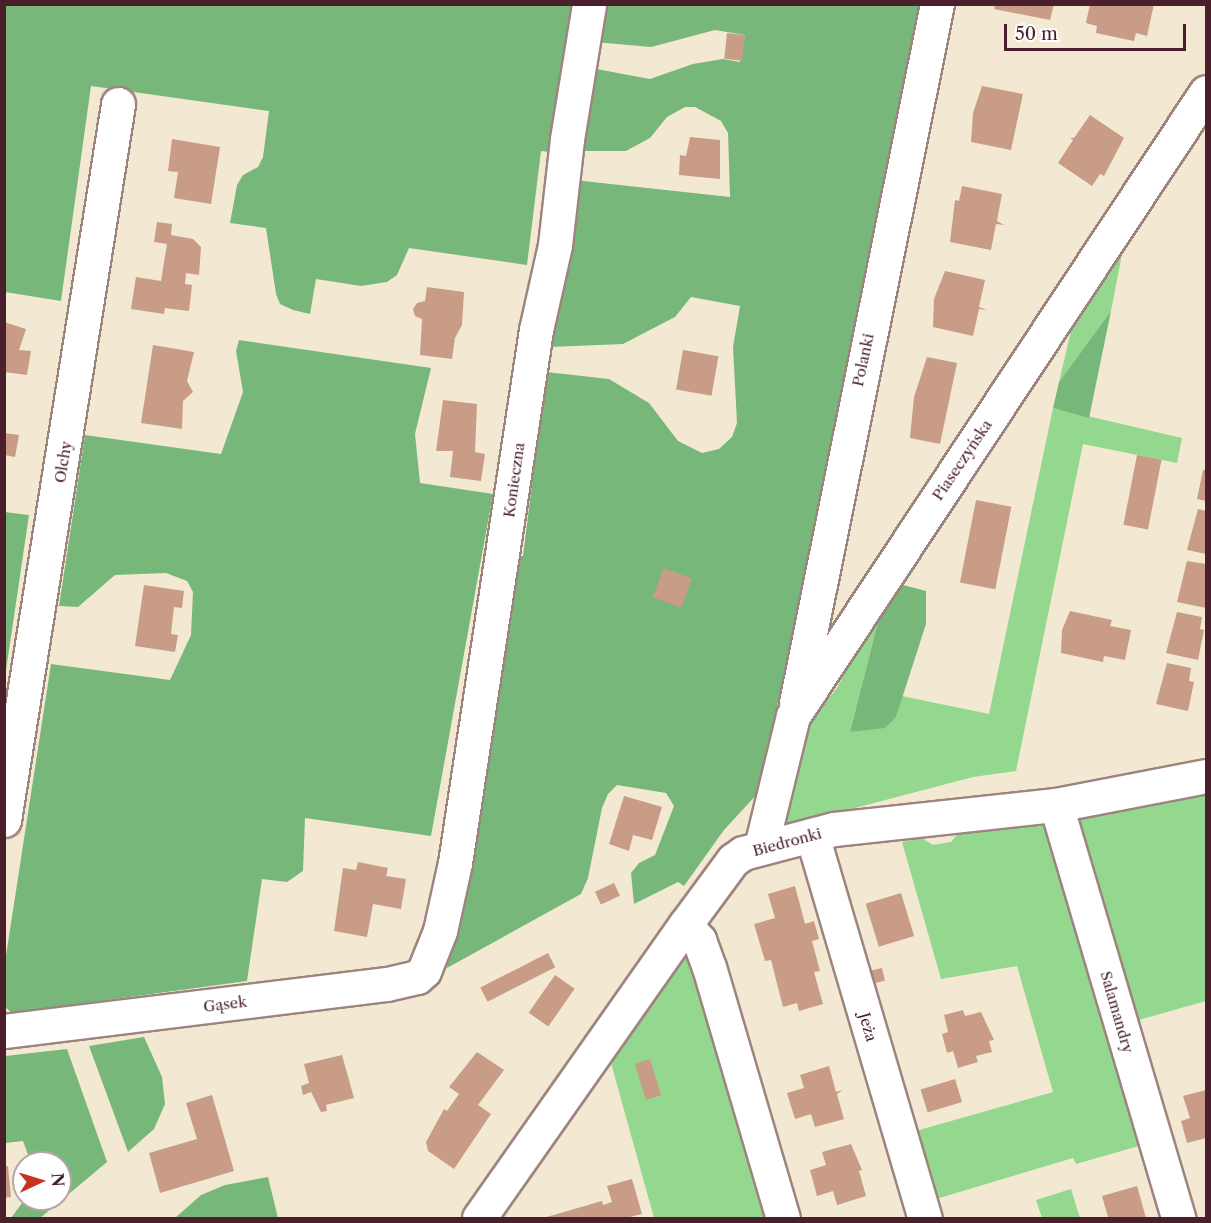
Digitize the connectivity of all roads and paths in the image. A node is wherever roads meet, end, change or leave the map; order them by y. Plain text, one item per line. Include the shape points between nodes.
1 (589, 4) edge
2 (937, 4) edge
3 (1206, 92) edge
4 (118, 105) dead end
5 (793, 716) junction
6 (1206, 776) edge
7 (1056, 805) junction
8 (4, 820) edge
9 (812, 835) junction
10 (761, 848) junction
11 (685, 925) junction
12 (432, 955) joint
13 (4, 1030) edge
14 (489, 1214) edge
15 (783, 1218) edge
16 (924, 1218) edge
17 (1178, 1218) edge

1 - 12 street, Konieczna via 455,863
2 - 5 street, Polanki
3 - 5 street, Piaseczyńska
4 - 8 street, Olchy
5 - 10 street, Piaseczyńska
6 - 7 street, Biedronki
7 - 9 street, Biedronki
7 - 17 street, Salamandry
9 - 10 street, Biedronki
9 - 16 street, Jeża
10 - 11 street, Biedronki via 733,860
11 - 14 street, Biedronki
11 - 15 street via 699,940 709,967
12 - 13 street, Gąsek via 424,971 404,981

